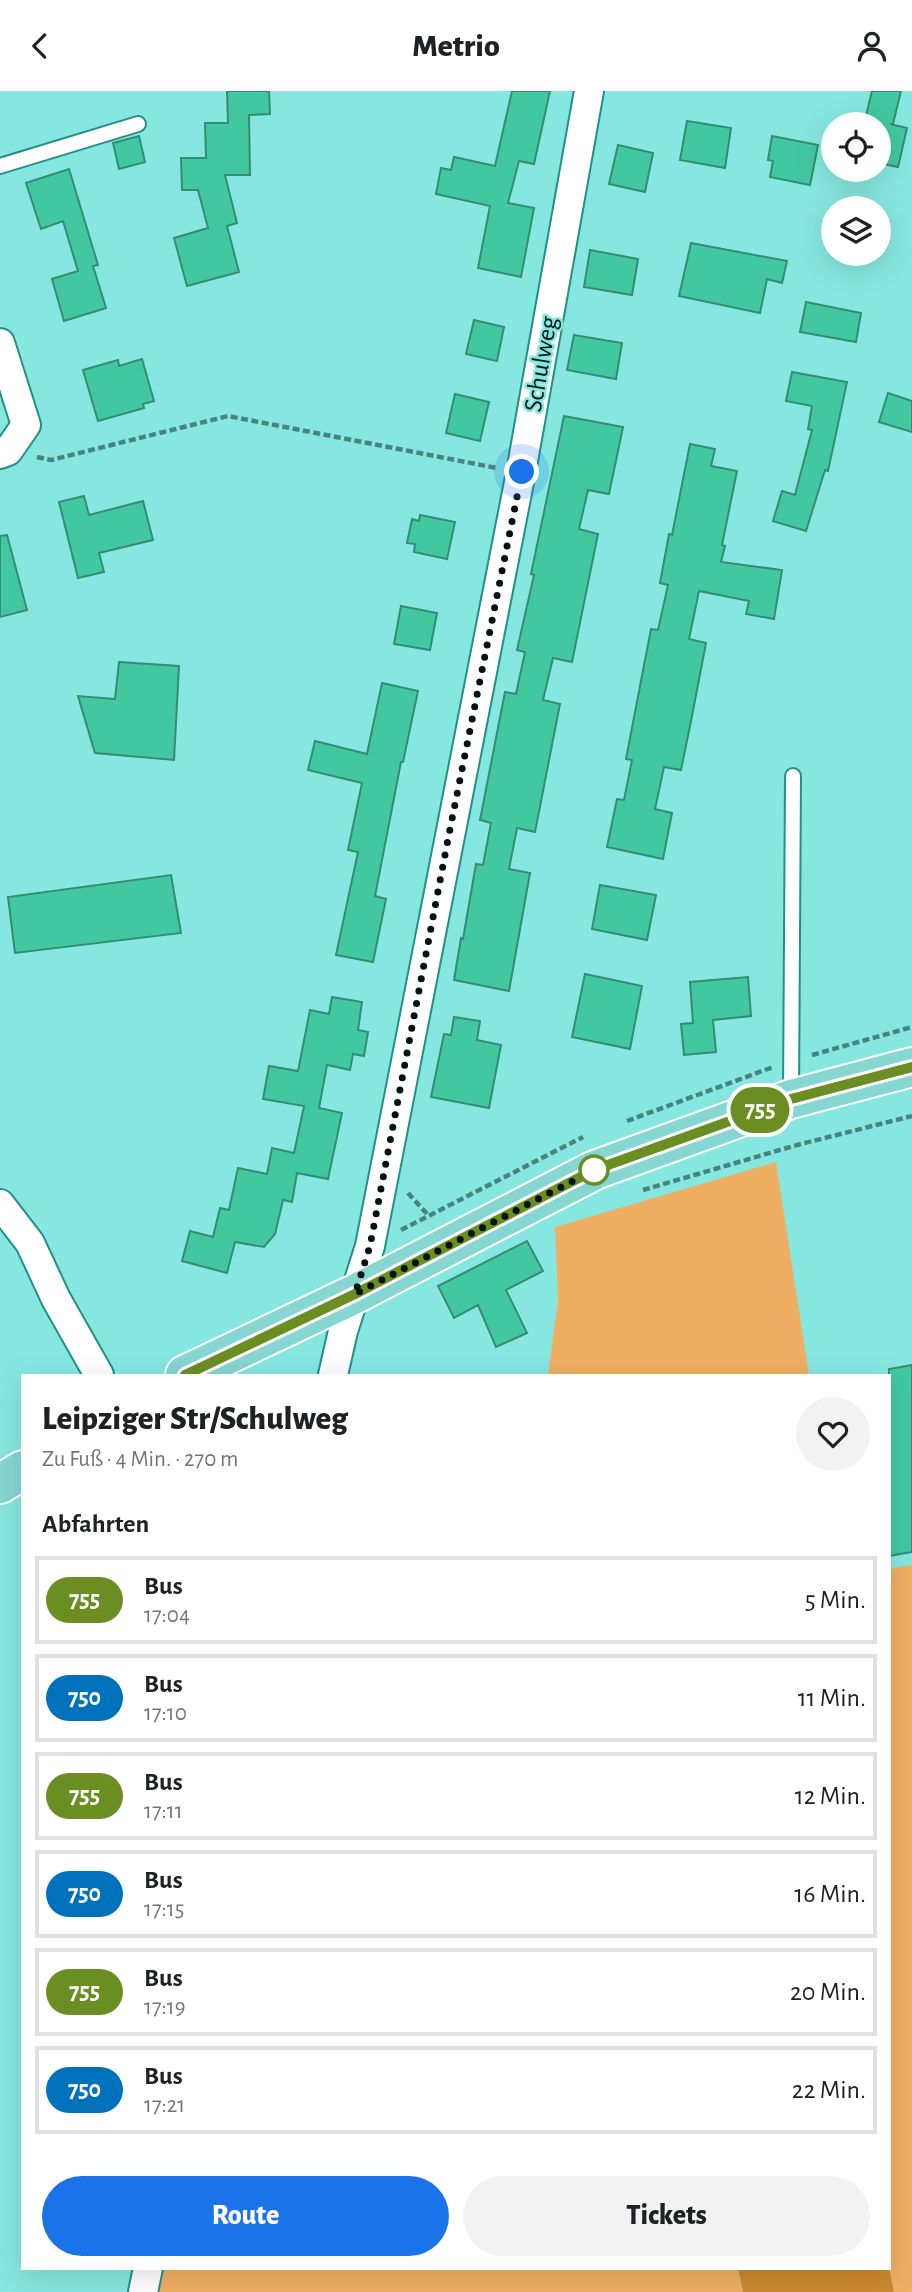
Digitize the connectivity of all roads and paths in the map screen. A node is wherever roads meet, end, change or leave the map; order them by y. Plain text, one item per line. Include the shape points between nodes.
1 (589, 91) edge
2 (138, 124) dead end
3 (0, 166) edge
4 (0, 343) edge
5 (4, 453) edge
6 (522, 472) junction
7 (793, 776) dead end
8 (912, 1067) edge
9 (791, 1099) junction
10 (912, 1116) edge
11 (646, 1189) dead end
12 (0, 1204) edge
13 (355, 1294) junction
14 (98, 1374) edge
15 (187, 1374) edge
16 (333, 1374) edge
17 (21, 1471) edge
18 (0, 1485) edge
19 (148, 2270) edge
20 (143, 2292) edge

1 - 6 street, Schulweg
2 - 3 lane
4 - 5 street via 26,425
5 - 6 path via 51,460 228,416
6 - 13 street, Schulweg via 370,1246
7 - 9 lane
8 - 9 main road
9 - 13 main road via 594,1170
10 - 11 path
12 - 14 street via 30,1243
13 - 15 main road
13 - 16 street, Schulweg
17 - 18 main road
19 - 20 street

